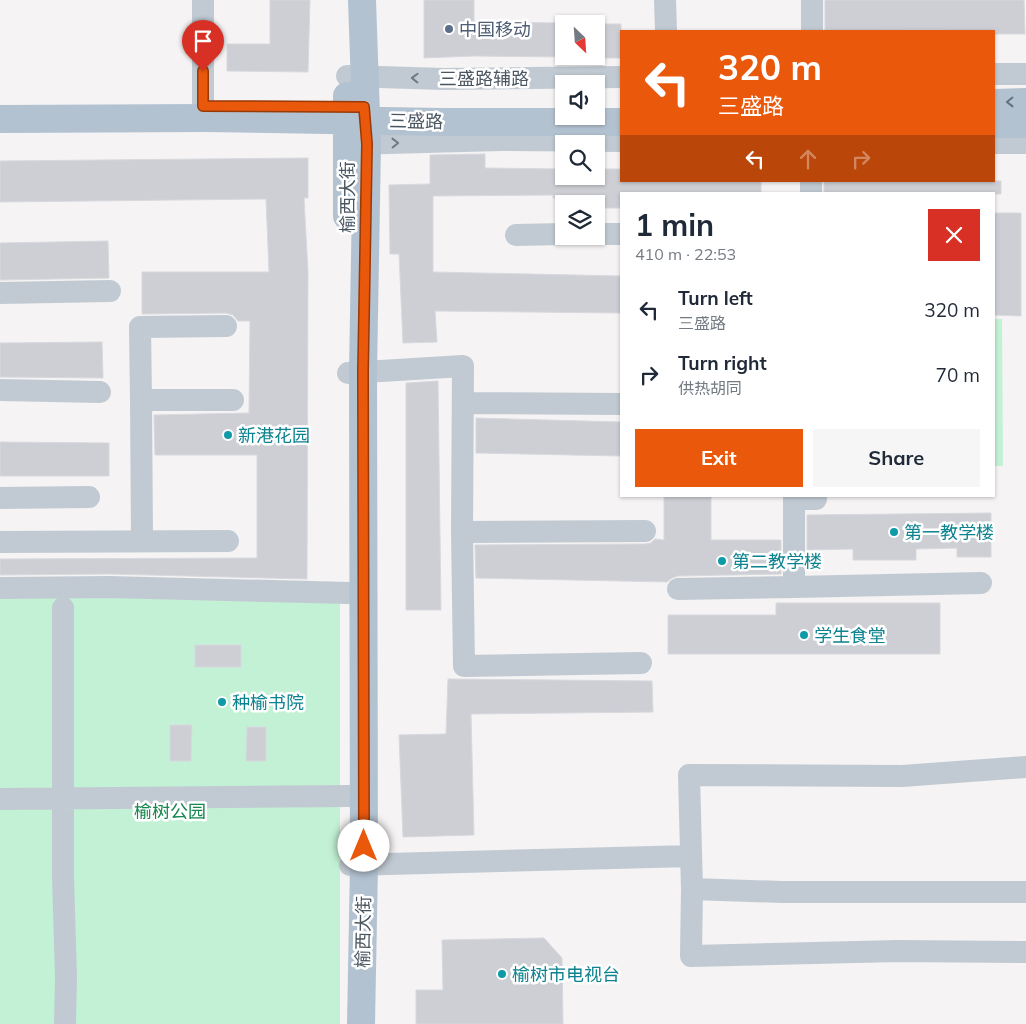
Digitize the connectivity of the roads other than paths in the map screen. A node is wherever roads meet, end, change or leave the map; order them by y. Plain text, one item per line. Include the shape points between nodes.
1 (203, 0) edge
2 (347, 0) edge
3 (362, 0) edge
4 (665, 0) edge
5 (812, 0) edge
6 (666, 30) edge
7 (812, 30) edge
8 (995, 74) edge
9 (1026, 74) edge
10 (356, 76) junction
11 (620, 77) edge
12 (1026, 102) edge
13 (995, 103) edge
14 (0, 104) edge
15 (203, 106) junction
16 (605, 107) edge
17 (620, 107) edge
18 (555, 108) edge
19 (0, 119) edge
20 (620, 122) edge
21 (356, 124) junction
22 (995, 124) edge
23 (1026, 124) edge
24 (620, 141) edge
25 (995, 143) edge
26 (1026, 143) edge
27 (555, 234) edge
28 (605, 234) edge
29 (620, 234) edge
30 (516, 235) dead end
31 (110, 291) dead end
32 (0, 293) edge
33 (226, 326) dead end
34 (356, 373) junction
35 (0, 390) edge
36 (100, 392) dead end
37 (141, 400) junction
38 (233, 400) dead end
39 (463, 403) junction
40 (620, 404) edge
41 (89, 497) dead end
42 (816, 497) edge
43 (0, 498) edge
44 (645, 531) dead end
45 (462, 532) junction
46 (142, 540) junction
47 (228, 541) dead end
48 (0, 542) edge
49 (981, 582) dead end
50 (794, 587) junction
51 (0, 588) edge
52 (678, 589) dead end
53 (349, 593) junction
54 (62, 608) dead end
55 (641, 664) dead end
56 (1026, 767) edge
57 (349, 796) junction
58 (64, 798) junction
59 (0, 799) edge
60 (691, 856) junction
61 (357, 865) junction
62 (692, 889) junction
63 (1026, 892) edge
64 (1026, 952) edge
65 (64, 1024) edge
66 (351, 1024) edge
67 (361, 1024) edge

1 - 15 street
2 - 10 main road, 榆西大街
3 - 10 main road, 榆西大街
4 - 6 street
5 - 7 street
8 - 9 street
11 -> 10 street, 三盛路辅路 via 444,79
10 - 21 main road, 榆西大街
12 -> 13 main road
14 - 15 main road, 三盛路
15 - 21 main road, 三盛路
16 - 17 main road
18 - 21 main road, 三盛路
19 - 21 main road, 三盛路 via 205,118
20 - 21 main road, 三盛路
21 -> 24 street via 501,140
21 - 34 main road, 榆西大街
22 - 23 main road
25 - 26 street
27 - 30 street
28 - 29 street
31 - 32 street
33 - 37 street via 140,326
34 - 39 street via 463,366
34 - 53 main road, 榆西大街
34 - 61 main road, 榆西大街
35 - 36 street
37 - 38 street
37 - 46 street
39 - 40 street
39 - 45 street
41 - 43 street
42 - 50 street via 794,500
44 - 45 street
45 - 55 street via 464,666
46 - 47 street
46 - 48 street
49 - 50 street
50 - 52 street
51 - 53 street via 109,587
53 - 57 main road, 榆西大街
54 - 58 street
56 - 60 street via 902,776 689,775
57 - 58 street
57 - 61 main road, 榆西大街
58 - 59 street
58 - 65 street
60 - 61 street
60 - 62 street
61 - 66 main road, 榆西大街
61 - 67 main road, 榆西大街
62 - 63 street
62 - 64 street via 691,956 898,951

